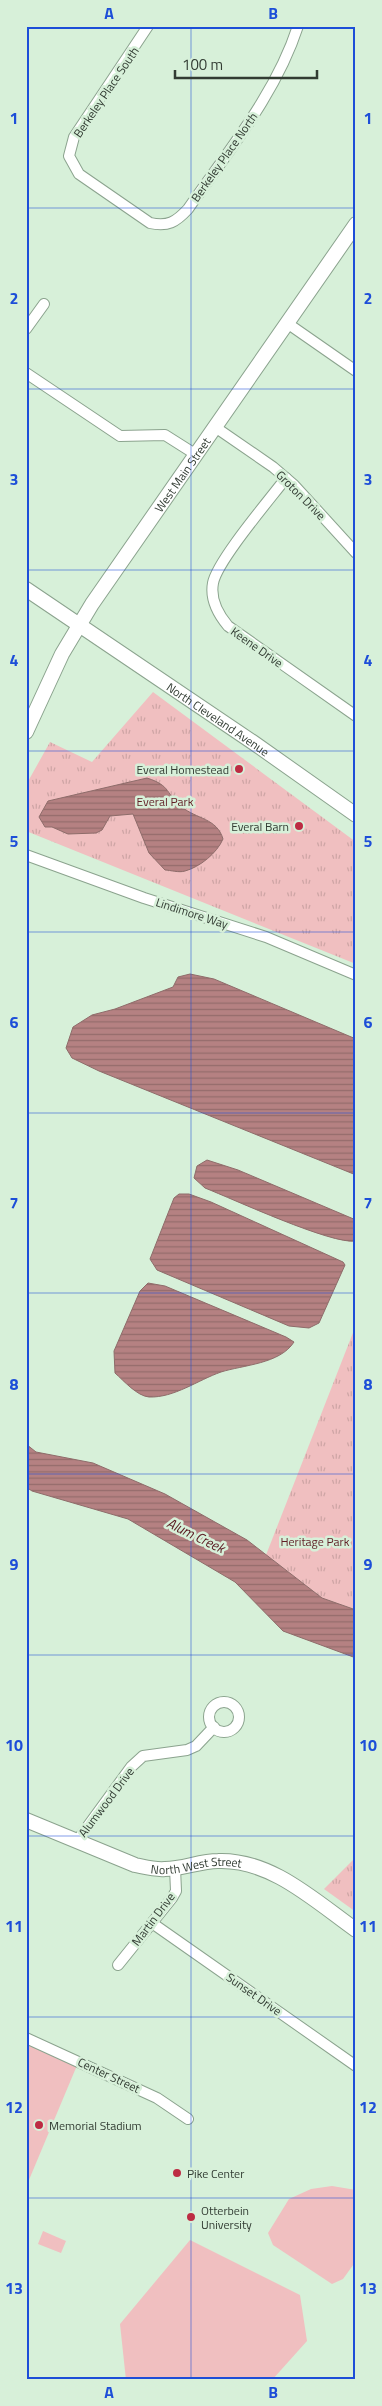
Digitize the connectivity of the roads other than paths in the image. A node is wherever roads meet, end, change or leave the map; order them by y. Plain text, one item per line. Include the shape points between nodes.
1 (148, 26) edge
2 (298, 26) edge
3 (114, 198) joint
4 (356, 224) edge
5 (44, 304) dead end
6 (287, 323) junction
7 (26, 329) edge
8 (356, 371) edge
9 (26, 373) edge
10 (215, 427) junction
11 (195, 454) junction
12 (286, 478) junction
13 (356, 552) edge
14 (26, 589) edge
15 (80, 624) junction
16 (356, 716) edge
17 (26, 732) edge
18 (356, 815) edge
19 (26, 855) edge
20 (356, 975) edge
21 (214, 1727) dead end
22 (26, 1820) edge
23 (77, 1841) junction
24 (175, 1868) junction
25 (152, 1923) junction
26 (356, 1930) edge
27 (118, 1965) dead end
28 (26, 2038) edge
29 (356, 2066) edge
30 (188, 2119) dead end

1 - 3 street, Berkeley Place South via 70,146 69,156 79,174
2 - 3 street, Berkeley Place North via 290,51 260,104 188,209 177,220 161,225 150,223
4 - 6 main road, West Main Street
5 - 7 street
6 - 8 street
6 - 10 main road, West Main Street
9 - 11 street via 120,436 165,435
10 - 11 main road, West Main Street
10 - 12 street, Groton Drive
11 - 15 main road, West Main Street
12 - 13 street, Groton Drive
12 - 16 street, Keene Drive via 217,572 212,594 218,615 228,626
14 - 15 main road, North Cleveland Avenue
15 - 17 main road, West Main Street via 62,654
15 - 18 main road, North Cleveland Avenue
19 - 20 street, Lindimore Way via 144,898 266,937
21 - 23 street, Alumwood Drive via 196,1746 187,1750 143,1756 131,1767
22 - 23 main road, North West Street
23 - 24 main road, North West Street via 135,1864 159,1869
24 - 25 street, Martin Drive via 176,1891
24 - 26 main road, North West Street via 220,1861 252,1865 292,1885
25 - 27 street, Martin Drive
25 - 29 street, Sunset Drive
28 - 30 street, Center Street via 157,2098

